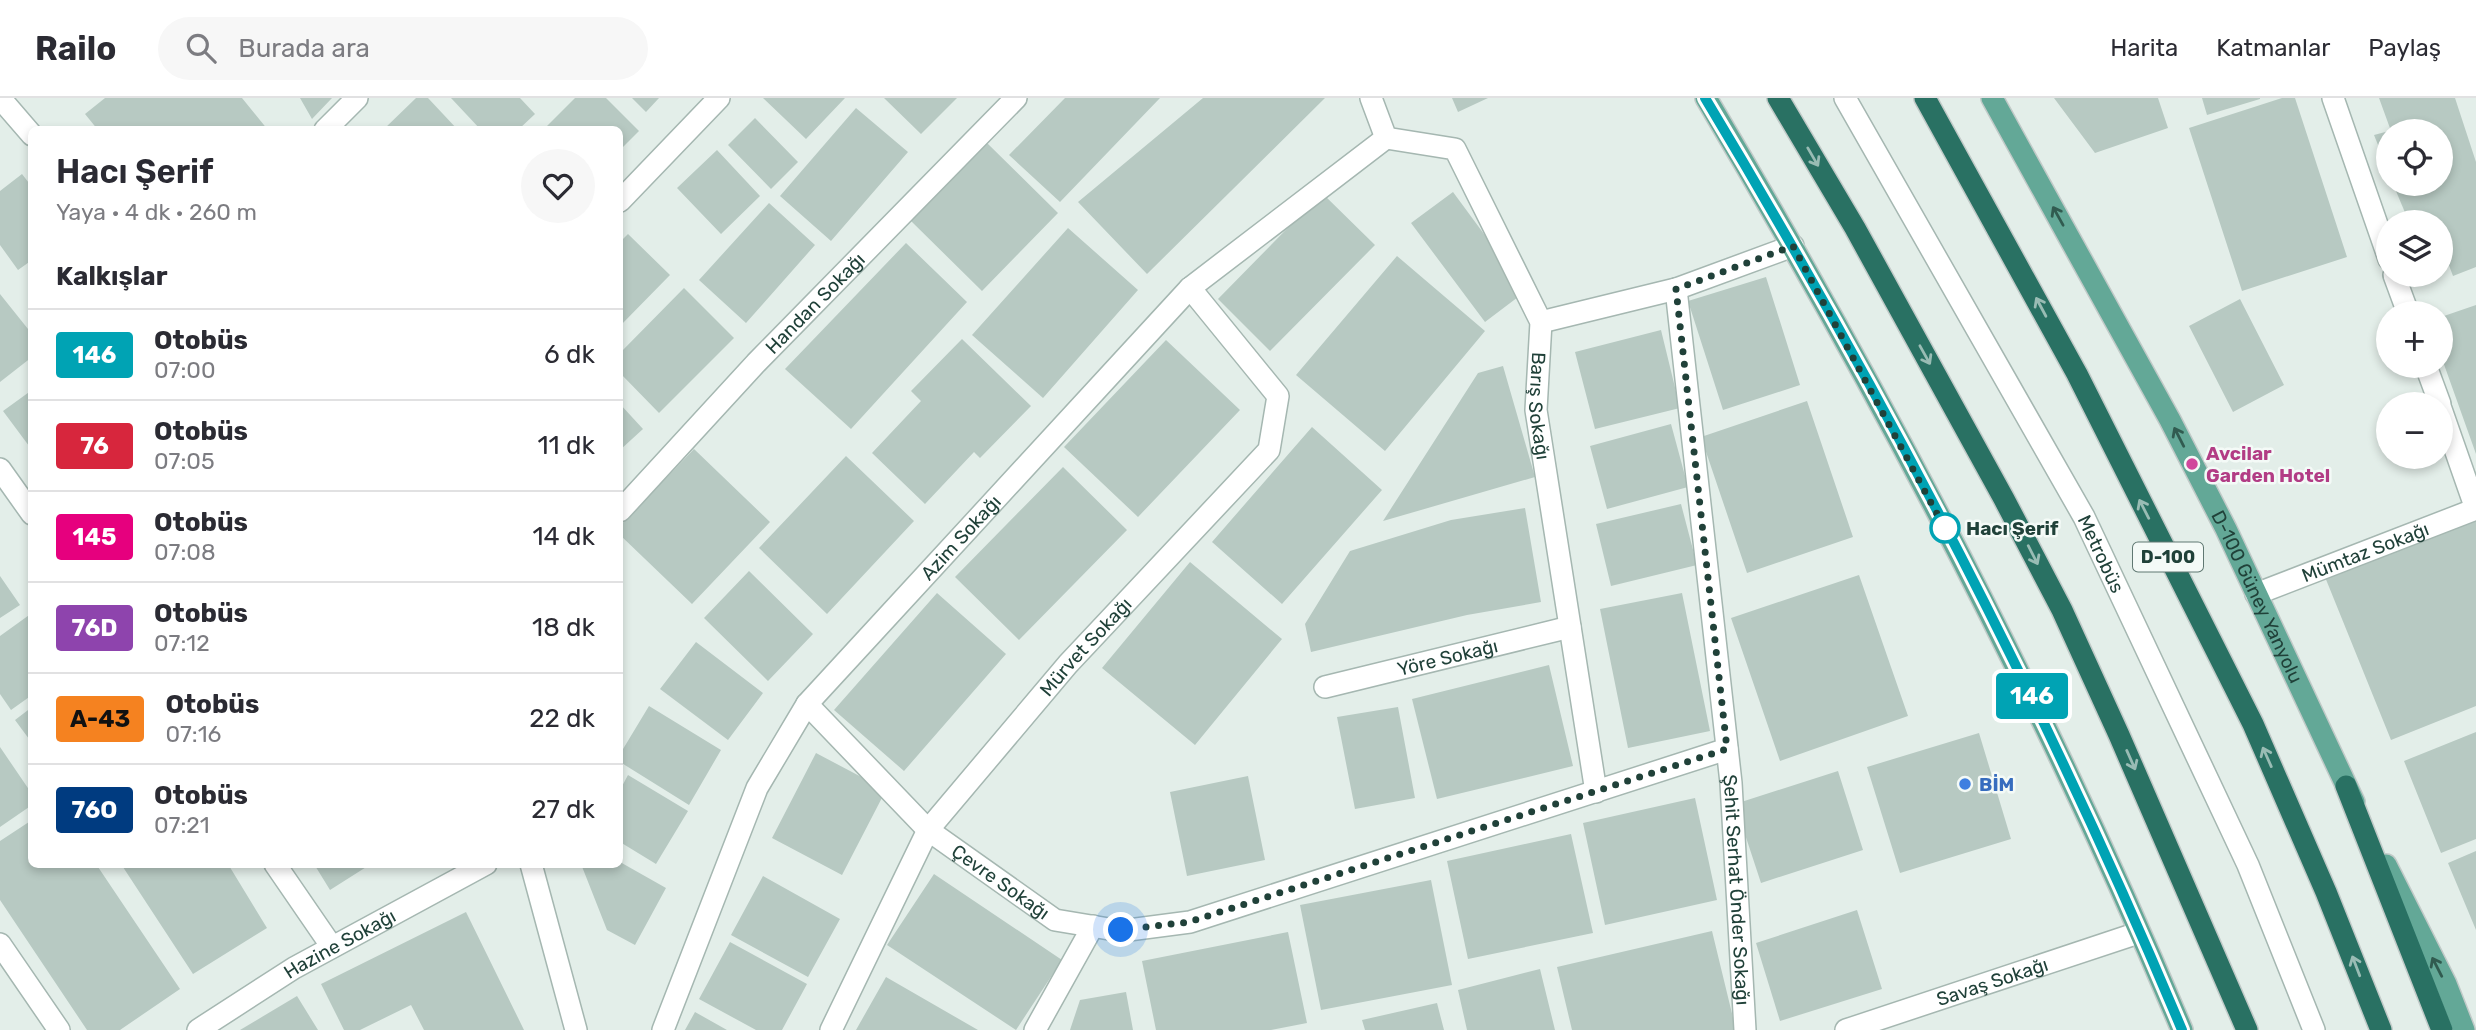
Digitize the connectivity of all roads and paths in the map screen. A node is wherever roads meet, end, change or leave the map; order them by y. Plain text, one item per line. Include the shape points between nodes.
1 (0, 98) edge
2 (357, 98) edge
3 (719, 98) edge
4 (1016, 98) edge
5 (1371, 98) edge
6 (1706, 98) edge
7 (1778, 98) edge
8 (1845, 98) edge
9 (1925, 98) edge
10 (1992, 98) edge
11 (2333, 98) edge
12 (329, 126) edge
13 (28, 130) edge
14 (1386, 138) junction
15 (623, 198) edge
16 (2376, 222) edge
17 (1793, 246) junction
18 (1190, 288) junction
19 (1676, 289) junction
20 (1541, 322) junction
21 (2453, 444) edge
22 (0, 469) edge
23 (28, 508) edge
24 (623, 508) edge
25 (2476, 509) edge
26 (2256, 594) junction
27 (1570, 627) junction
28 (1325, 687) dead end
29 (807, 704) junction
30 (1727, 749) junction
31 (2346, 786) junction
32 (1596, 792) junction
33 (929, 830) junction
34 (278, 868) edge
35 (479, 868) edge
36 (532, 868) edge
37 (1093, 926) junction
38 (2138, 933) junction
39 (0, 944) edge
40 (332, 947) junction
41 (59, 1030) edge
42 (198, 1030) edge
43 (576, 1030) edge
44 (663, 1030) edge
45 (831, 1030) edge
46 (1035, 1030) edge
47 (1745, 1030) edge
48 (1846, 1030) edge
49 (2182, 1030) edge
50 (2247, 1030) edge
51 (2314, 1030) edge
52 (2381, 1030) edge
53 (2442, 1030) edge
54 (2464, 1030) edge

1 - 13 street
2 - 12 street
3 - 15 street
4 - 24 street, Handan Sokağı via 756,363
5 - 14 street
6 - 17 main road
7 -> 50 highway via 1862,240 2062,610
8 - 51 street, Metrobüs via 2084,517 2248,865
52 -> 9 highway, D-100 via 2253,724 2077,374
26 -> 10 main road, D-100 Güney Yanyolu via 2170,420
11 - 16 street
14 - 18 street, Azim Sokağı
14 - 20 street, Barış Sokağı via 1455,149
17 - 19 street
17 - 38 main road via 2024,677
18 - 29 street, Azim Sokağı
18 - 33 street, Mürvet Sokağı via 1279,396 1269,450 1068,664
19 - 20 street
19 - 30 street, Şehit Serhat Önder Sokağı
20 - 27 street, Barış Sokağı via 1536,410
21 - 25 street
22 - 23 street
25 - 26 street, Mümtaz Sokağı
26 - 31 main road, D-100 Güney Yanyolu
27 - 28 street, Yöre Sokağı
27 - 32 street, Barış Sokağı
29 - 33 street, Çevre Sokağı
29 - 44 street, Azim Sokağı via 757,788
30 - 32 street, Çevre Sokağı
30 - 47 street, Şehit Serhat Önder Sokağı
31 - 53 highway
54 -> 31 main road, D-100 Güney Yanyolu via 2446,984
32 - 37 street, Çevre Sokağı via 1189,922 1121,930
33 - 37 street, Çevre Sokağı via 1055,920
33 - 45 street, Mürvet Sokağı
34 - 40 street
35 - 40 street, Hazine Sokağı
36 - 43 street
37 - 46 street
38 - 48 street, Savaş Sokağı
38 - 49 main road
39 - 41 street
40 - 42 street, Hazine Sokağı

